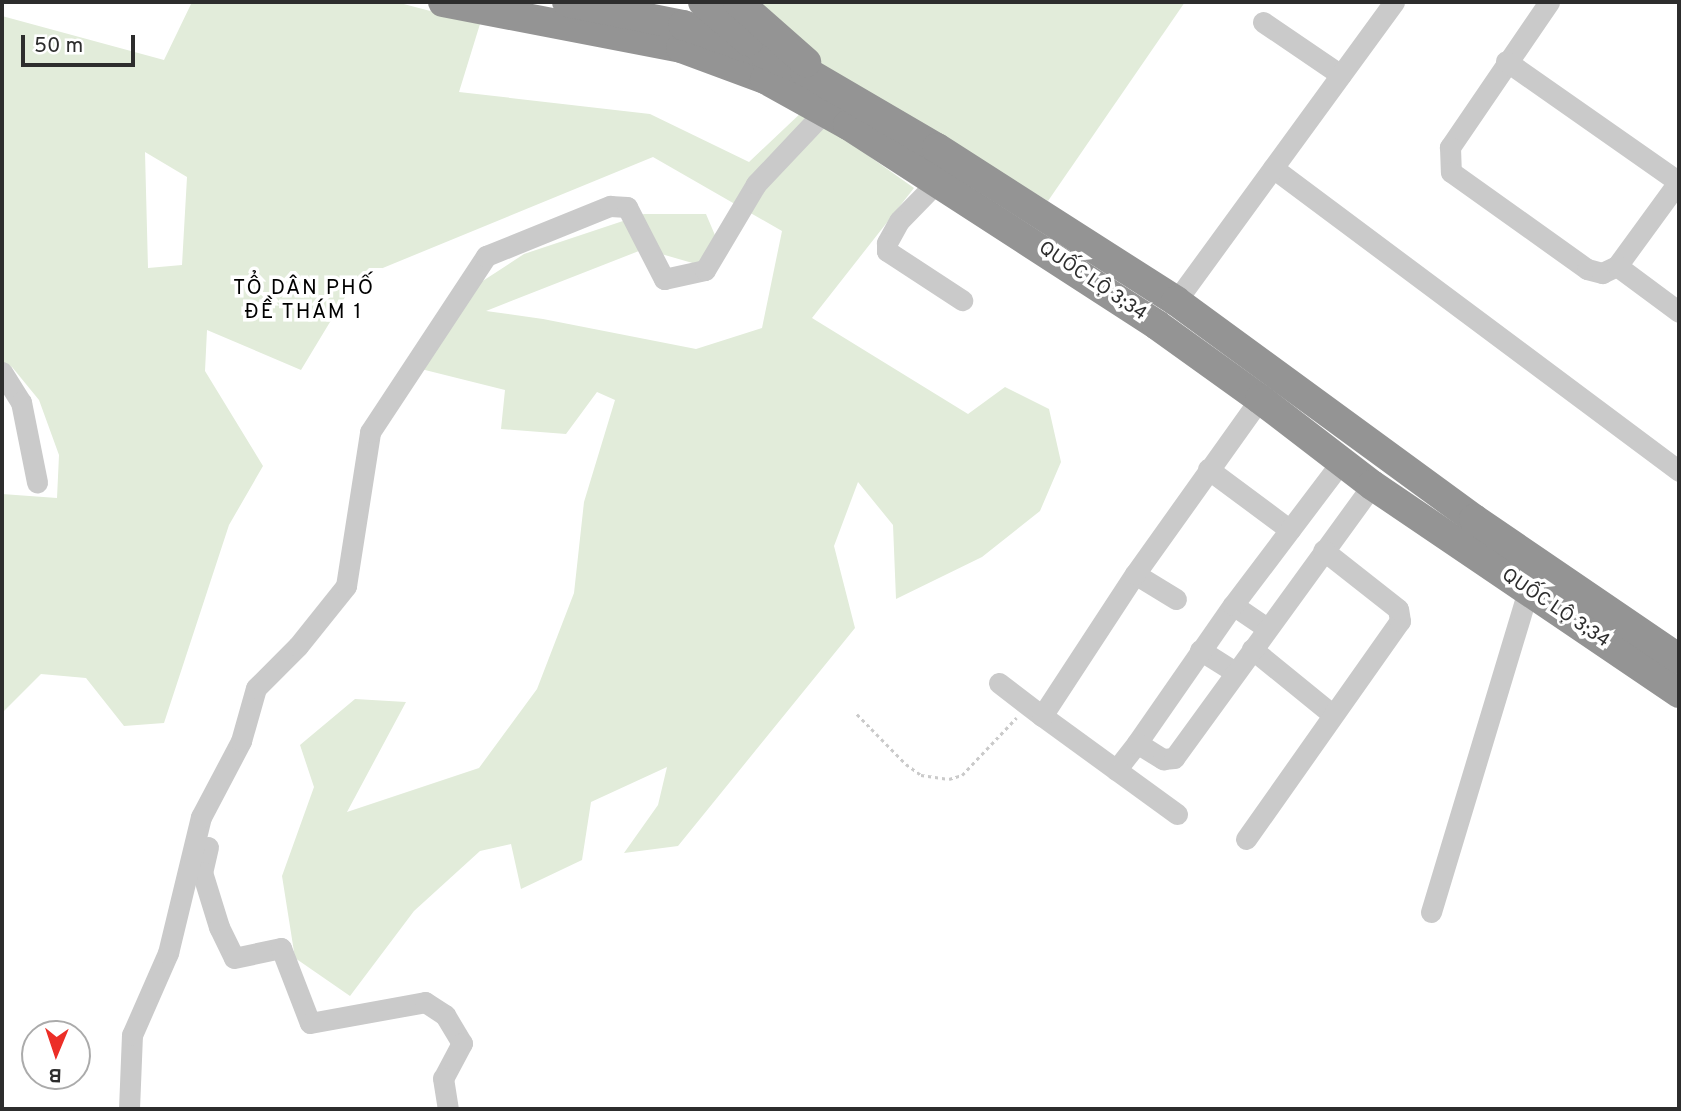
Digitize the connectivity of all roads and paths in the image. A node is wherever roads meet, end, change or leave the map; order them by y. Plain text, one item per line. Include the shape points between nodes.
1 (443, 2) edge
2 (567, 2) edge
3 (676, 2) edge
4 (703, 2) edge
5 (738, 2) edge
6 (1394, 2) edge
7 (1549, 2) edge
8 (638, 16) junction
9 (1263, 22) dead end
10 (759, 51) junction
11 (1506, 61) junction
12 (1341, 75) junction
13 (832, 102) junction
14 (1273, 167) junction
15 (937, 182) junction
16 (1679, 182) edge
17 (1617, 266) junction
18 (962, 300) dead end
19 (1176, 301) junction
20 (1679, 312) edge
21 (1157, 325) junction
22 (2, 372) edge
23 (1260, 399) junction
24 (1340, 461) junction
25 (1208, 469) junction
26 (1679, 471) edge
27 (37, 482) dead end
28 (1372, 485) junction
29 (1290, 530) junction
30 (1323, 550) junction
31 (1545, 566) junction
32 (1135, 574) junction
33 (1528, 591) junction
34 (1176, 599) dead end
35 (1233, 605) junction
36 (1267, 628) junction
37 (1252, 649) junction
38 (1200, 650) junction
39 (1679, 659) edge
40 (1235, 672) junction
41 (999, 683) dead end
42 (1679, 693) edge
43 (1035, 711) junction
44 (857, 714) dead end
45 (1333, 715) junction
46 (1136, 743) junction
47 (1116, 771) junction
48 (206, 809) junction
49 (1177, 814) dead end
50 (1246, 839) dead end
51 (1431, 912) dead end
52 (129, 1109) edge
53 (448, 1109) edge

1 - 13 highway, QUỐC LỘ 3;34 via 681,48
2 - 8 highway
3 - 8 highway via 661,14
4 - 10 highway
5 - 13 highway
6 - 12 street
7 - 11 street
8 - 10 highway via 683,25
9 - 12 street
10 - 13 highway
11 - 16 street
11 - 17 street via 1450,147 1451,172 1587,269 1602,273
12 - 14 street
13 - 15 highway, QUỐC LỘ 3;34
13 - 19 highway, QUỐC LỘ 3;34 via 937,148
13 - 48 street via 756,184 705,270 664,279 627,207 610,205 486,256 370,432 346,586 298,646 256,688 241,741
14 - 19 street
14 - 26 street
15 - 18 street via 899,221 887,251
15 - 21 highway, QUỐC LỘ 3;34
16 - 17 street
17 - 20 street
19 - 21 highway
19 - 31 highway, QUỐC LỘ 3;34
21 - 23 highway, QUỐC LỘ 3;34
22 - 27 street via 21,402
23 - 24 highway, QUỐC LỘ 3;34
23 - 25 street
24 - 28 highway, QUỐC LỘ 3;34
24 - 29 street
25 - 29 street
25 - 32 street
28 - 30 street
28 - 33 highway, QUỐC LỘ 3;34
29 - 35 street
30 - 36 street
30 - 45 street via 1398,609 1400,617 1399,625
31 - 33 highway
31 - 39 highway, QUỐC LỘ 3;34
32 - 34 street
32 - 43 street
33 - 42 highway, QUỐC LỘ 3;34
33 - 51 street
35 - 36 street
35 - 38 street
36 - 37 street
37 - 40 street
37 - 45 street
38 - 40 street
38 - 46 street
40 - 46 street via 1174,758 1163,759
41 - 43 street
43 - 44 path via 962,775 948,779 921,775
43 - 47 street
45 - 50 street
46 - 47 street
47 - 49 street
48 - 52 street via 168,953 132,1035
48 - 53 street via 208,844 202,872 233,958 281,948 310,1023 425,1002 445,1015 462,1043 443,1079

